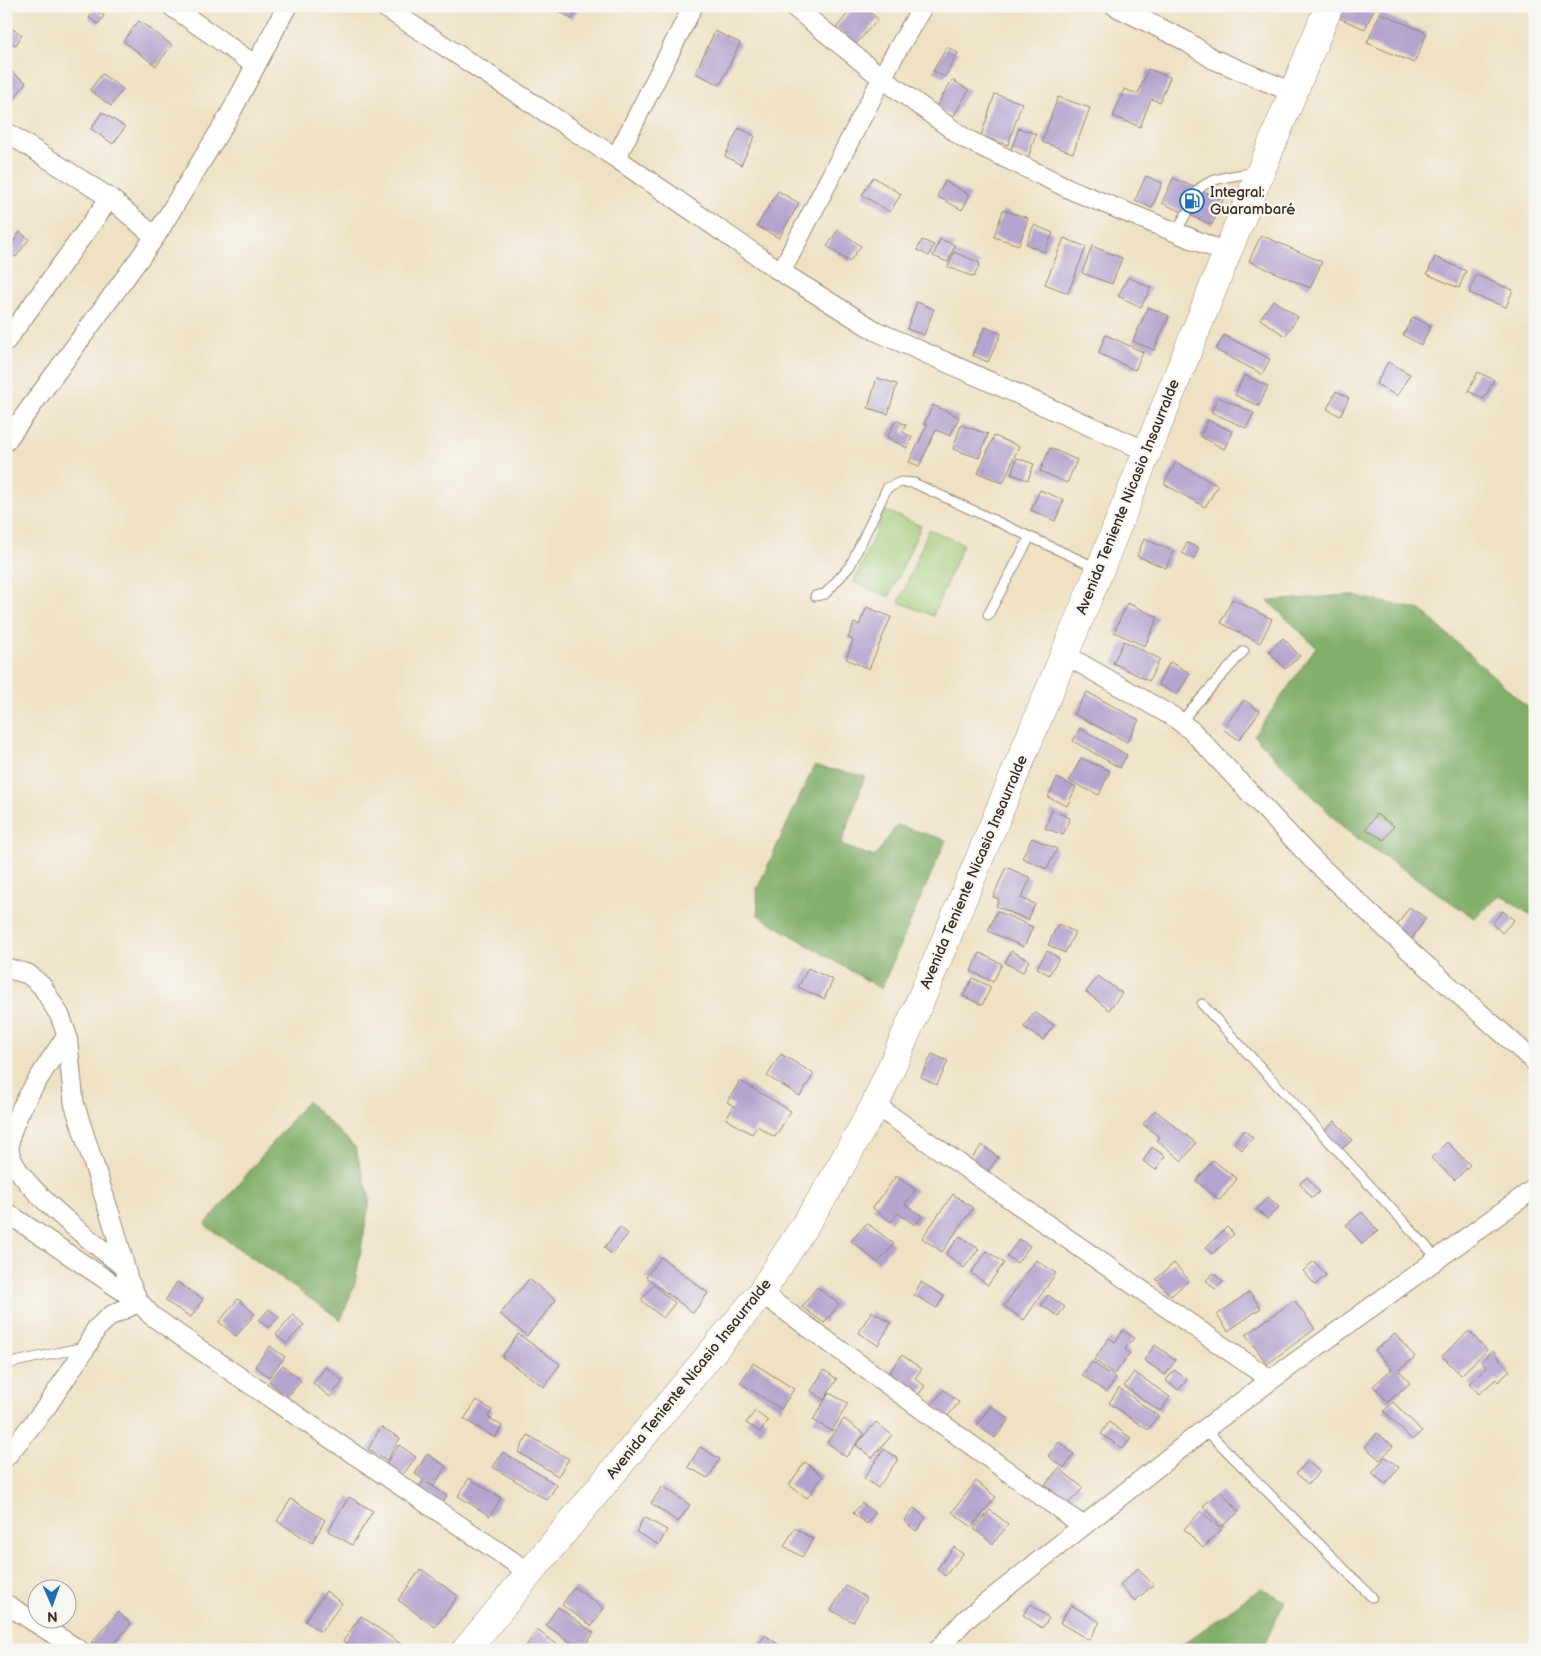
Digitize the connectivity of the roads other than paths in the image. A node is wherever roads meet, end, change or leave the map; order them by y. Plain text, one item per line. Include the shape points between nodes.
1 (171, 6) edge
2 (288, 6) edge
3 (383, 6) edge
4 (693, 6) edge
5 (793, 6) edge
6 (923, 6) edge
7 (1115, 6) edge
8 (1329, 6) edge
9 (255, 65) junction
10 (882, 78) junction
11 (1294, 93) junction
12 (6, 132) edge
13 (616, 158) junction
14 (1261, 171) junction
15 (1198, 190) dead end
16 (110, 198) junction
17 (1186, 214) dead end
18 (1176, 232) junction
19 (155, 237) junction
20 (1227, 253) junction
21 (781, 272) junction
22 (6, 341) edge
23 (6, 440) edge
24 (1146, 451) junction
25 (1030, 537) junction
26 (1100, 569) junction
27 (815, 596) dead end
28 (988, 615) dead end
29 (1244, 651) dead end
30 (1064, 654) junction
31 (1183, 724) junction
32 (6, 968) edge
33 (1202, 1004) dead end
34 (67, 1035) junction
35 (1535, 1062) edge
36 (874, 1105) junction
37 (1535, 1188) edge
38 (6, 1212) edge
39 (1438, 1260) junction
40 (125, 1268) junction
41 (761, 1293) junction
42 (139, 1302) junction
43 (87, 1346) junction
44 (6, 1364) edge
45 (1271, 1380) junction
46 (1205, 1429) junction
47 (6, 1457) edge
48 (1083, 1526) junction
49 (530, 1573) junction
50 (1372, 1597) dead end
51 (6, 1604) edge
52 (79, 1650) edge
53 (466, 1650) edge
54 (938, 1650) edge

1 - 9 street
2 - 9 street
3 - 13 street
4 - 13 street
5 - 10 street
6 - 10 street
7 - 11 street via 1184,40 1213,59
8 - 11 main road, Avenida Teniente Nicasio Insaurralde
9 - 19 street via 229,116
10 - 18 street via 964,138 1074,191
10 - 21 street
11 - 14 main road, Avenida Teniente Nicasio Insaurralde
12 - 16 street
13 - 21 street
14 - 15 lane via 1212,180
14 - 20 main road, Avenida Teniente Nicasio Insaurralde
16 - 19 street
16 - 22 street
17 - 18 lane
18 - 20 street
19 - 23 street
20 - 24 main road, Avenida Teniente Nicasio Insaurralde
21 - 24 street via 876,331
24 - 26 main road, Avenida Teniente Nicasio Insaurralde
25 - 26 lane
25 - 27 lane via 914,483 900,482 887,488 850,566 825,594
25 - 28 lane
26 - 30 main road, Avenida Teniente Nicasio Insaurralde
29 - 31 lane via 1188,713
30 - 31 street
30 - 36 main road, Avenida Teniente Nicasio Insaurralde
31 - 35 street via 1312,858
32 - 34 street via 28,974 42,986
33 - 39 lane
34 - 40 street via 74,1103
34 - 40 street via 22,1106 8,1147 26,1181 52,1208
36 - 41 main road, Avenida Teniente Nicasio Insaurralde via 828,1189
36 - 45 street
37 - 39 street
38 - 42 street
39 - 45 street
40 - 42 street
41 - 48 street
41 - 49 main road, Avenida Teniente Nicasio Insaurralde
42 - 43 street via 110,1316 96,1329
42 - 49 street via 152,1316
43 - 44 lane
43 - 47 street via 47,1406
45 - 46 street
46 - 48 street
46 - 50 lane
48 - 54 street via 965,1620
49 - 53 main road, Avenida Teniente Nicasio Insaurralde
51 - 52 street

